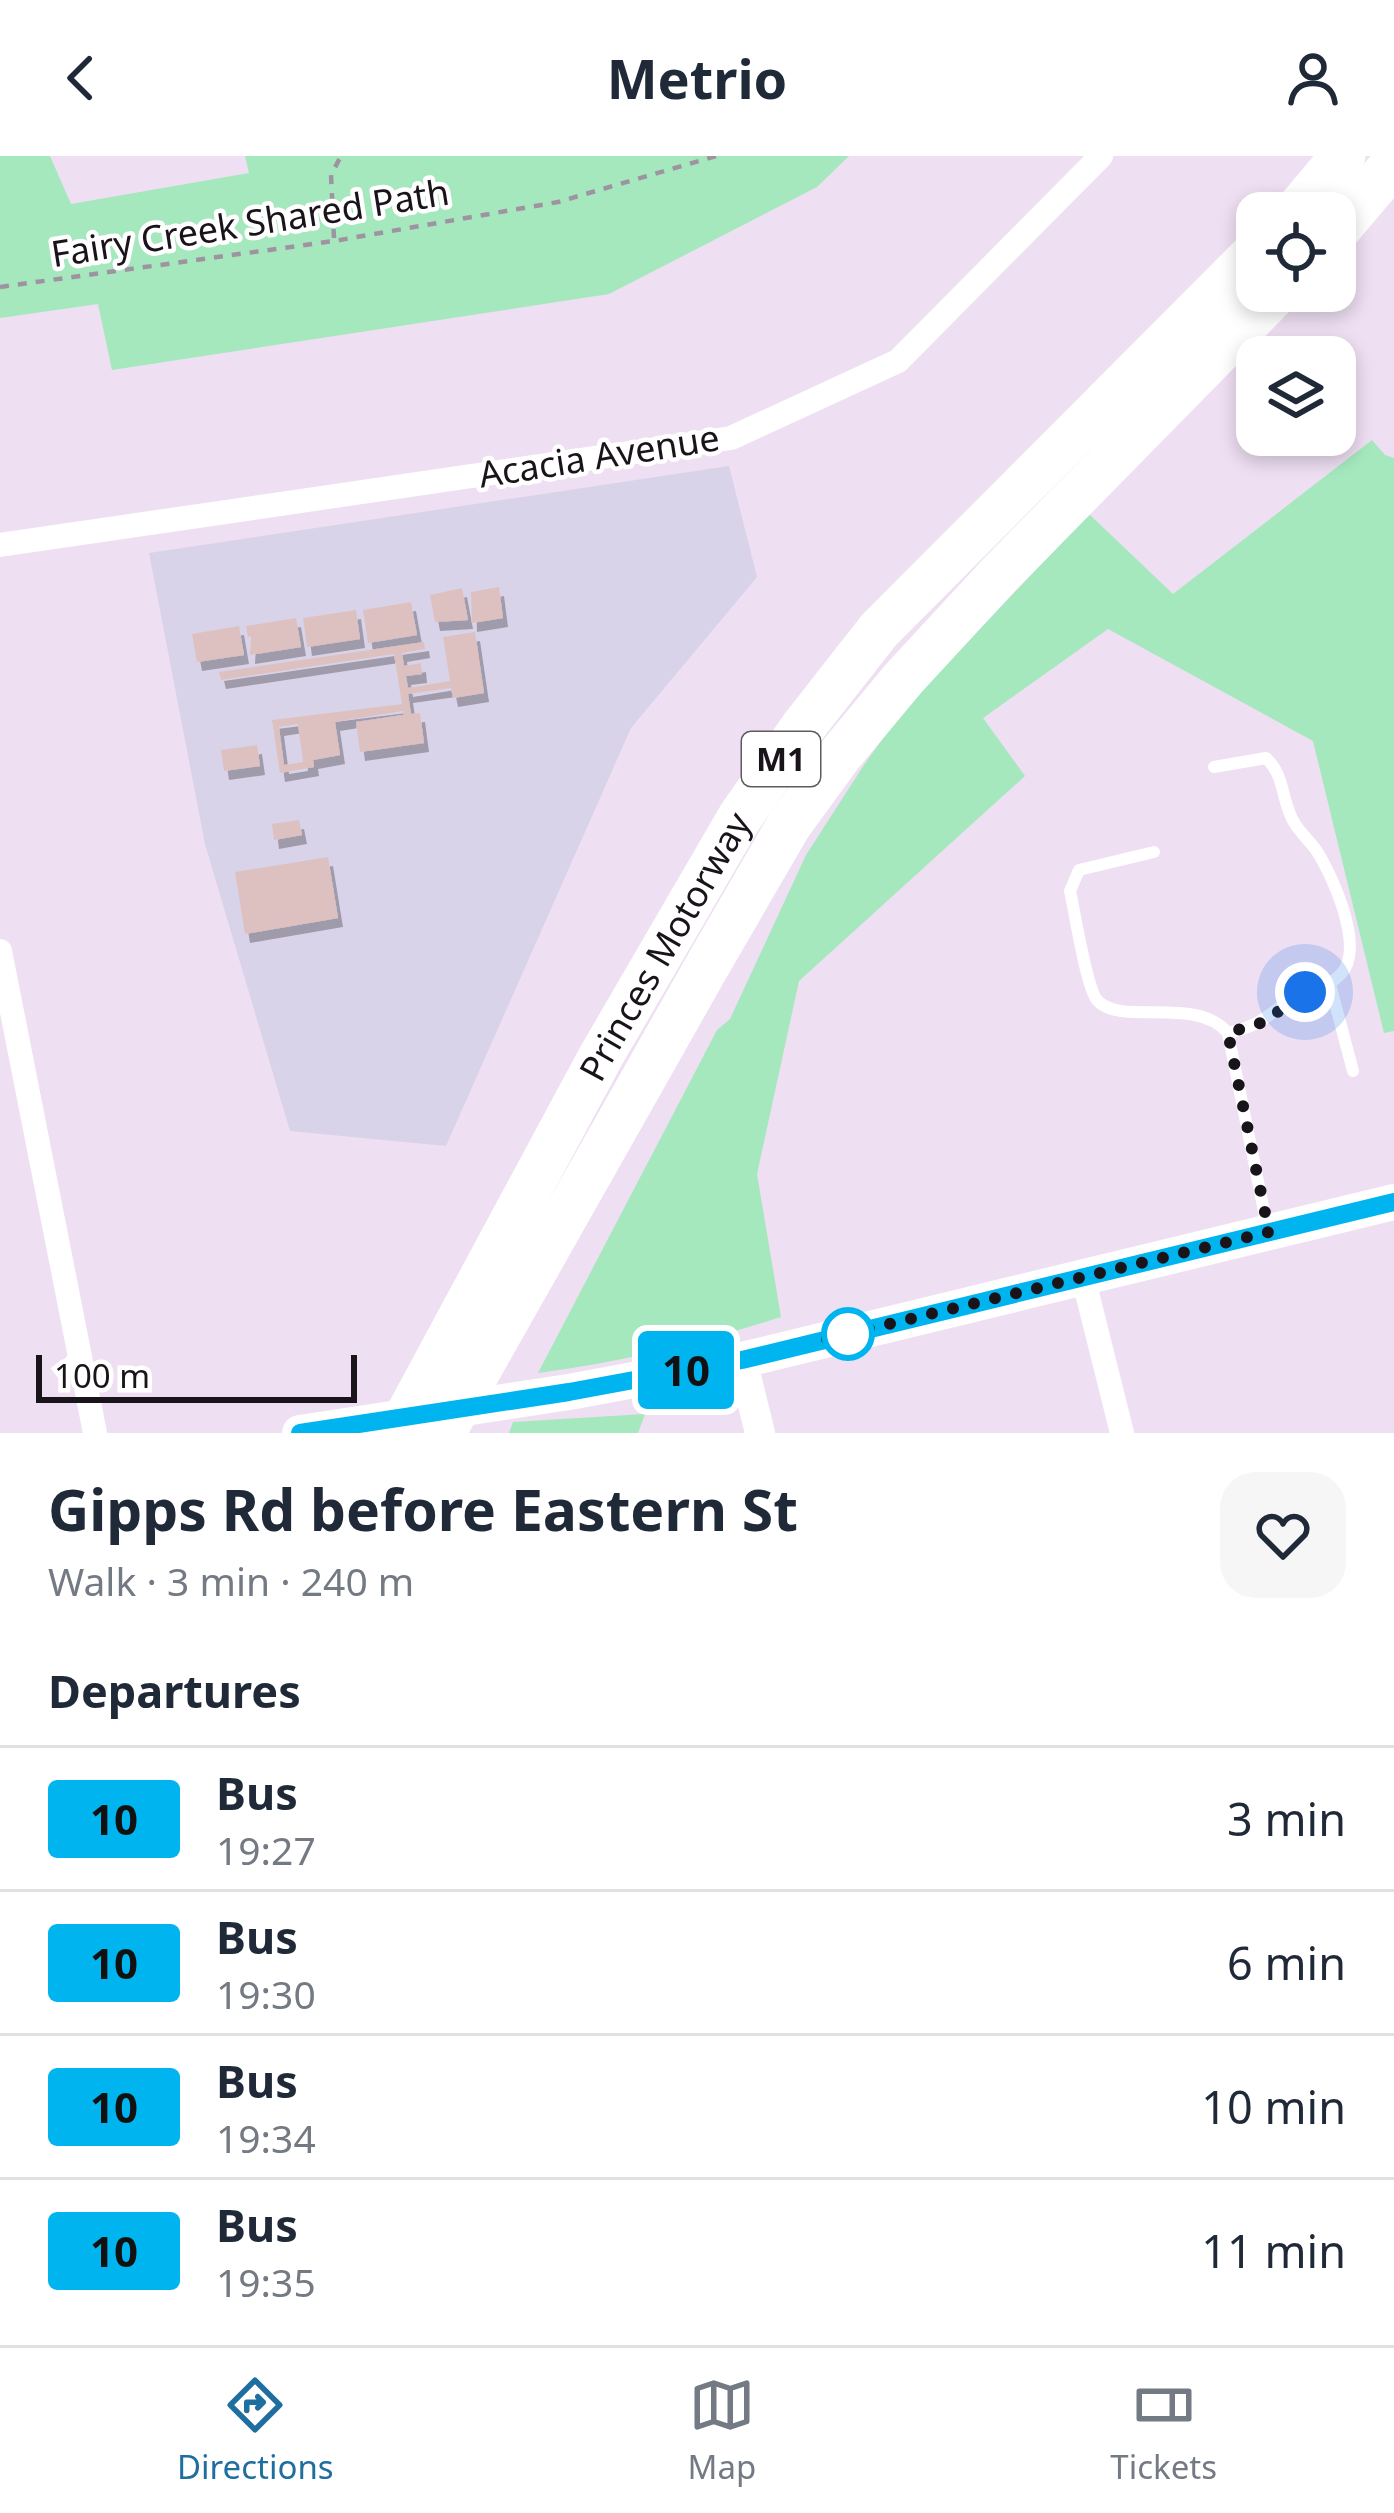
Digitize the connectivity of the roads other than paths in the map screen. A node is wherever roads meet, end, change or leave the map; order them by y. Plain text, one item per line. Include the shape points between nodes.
1 (1101, 156) edge
2 (1343, 156) edge
3 (1394, 163) edge
4 (1313, 192) edge
5 (1356, 207) edge
6 (1236, 272) edge
7 (1257, 312) edge
8 (0, 545) edge
9 (1214, 767) dead end
10 (1154, 852) dead end
11 (0, 951) edge
12 (1330, 984) junction
13 (1228, 1033) junction
14 (1352, 1071) dead end
15 (631, 1098) junction
16 (1394, 1202) edge
17 (1269, 1232) junction
18 (1083, 1276) junction
19 (742, 1360) junction
20 (95, 1433) edge
21 (300, 1433) edge
22 (398, 1433) edge
23 (443, 1433) edge
24 (480, 1433) edge
25 (760, 1433) edge
26 (1122, 1433) edge

1 - 8 street, Acacia Avenue via 898,361 731,438
2 - 4 highway
3 - 5 highway
6 - 22 highway, Princes Motorway / M1 via 879,630 790,745 601,1056
7 - 15 highway, Princes Motorway / M1 via 1000,574 840,755 789,825
9 - 12 lane via 1266,758 1276,767 1293,822 1328,870 1348,928 1349,963
10 - 13 lane via 1078,870 1072,880 1093,993 1109,1008 1204,1015
11 - 20 street
12 - 13 lane
12 - 14 lane
13 - 17 lane
15 - 23 highway, Princes Motorway / M1
15 - 24 highway
16 - 17 main road
17 - 18 main road
18 - 19 main road
18 - 26 street
19 - 21 main road
19 - 25 street

